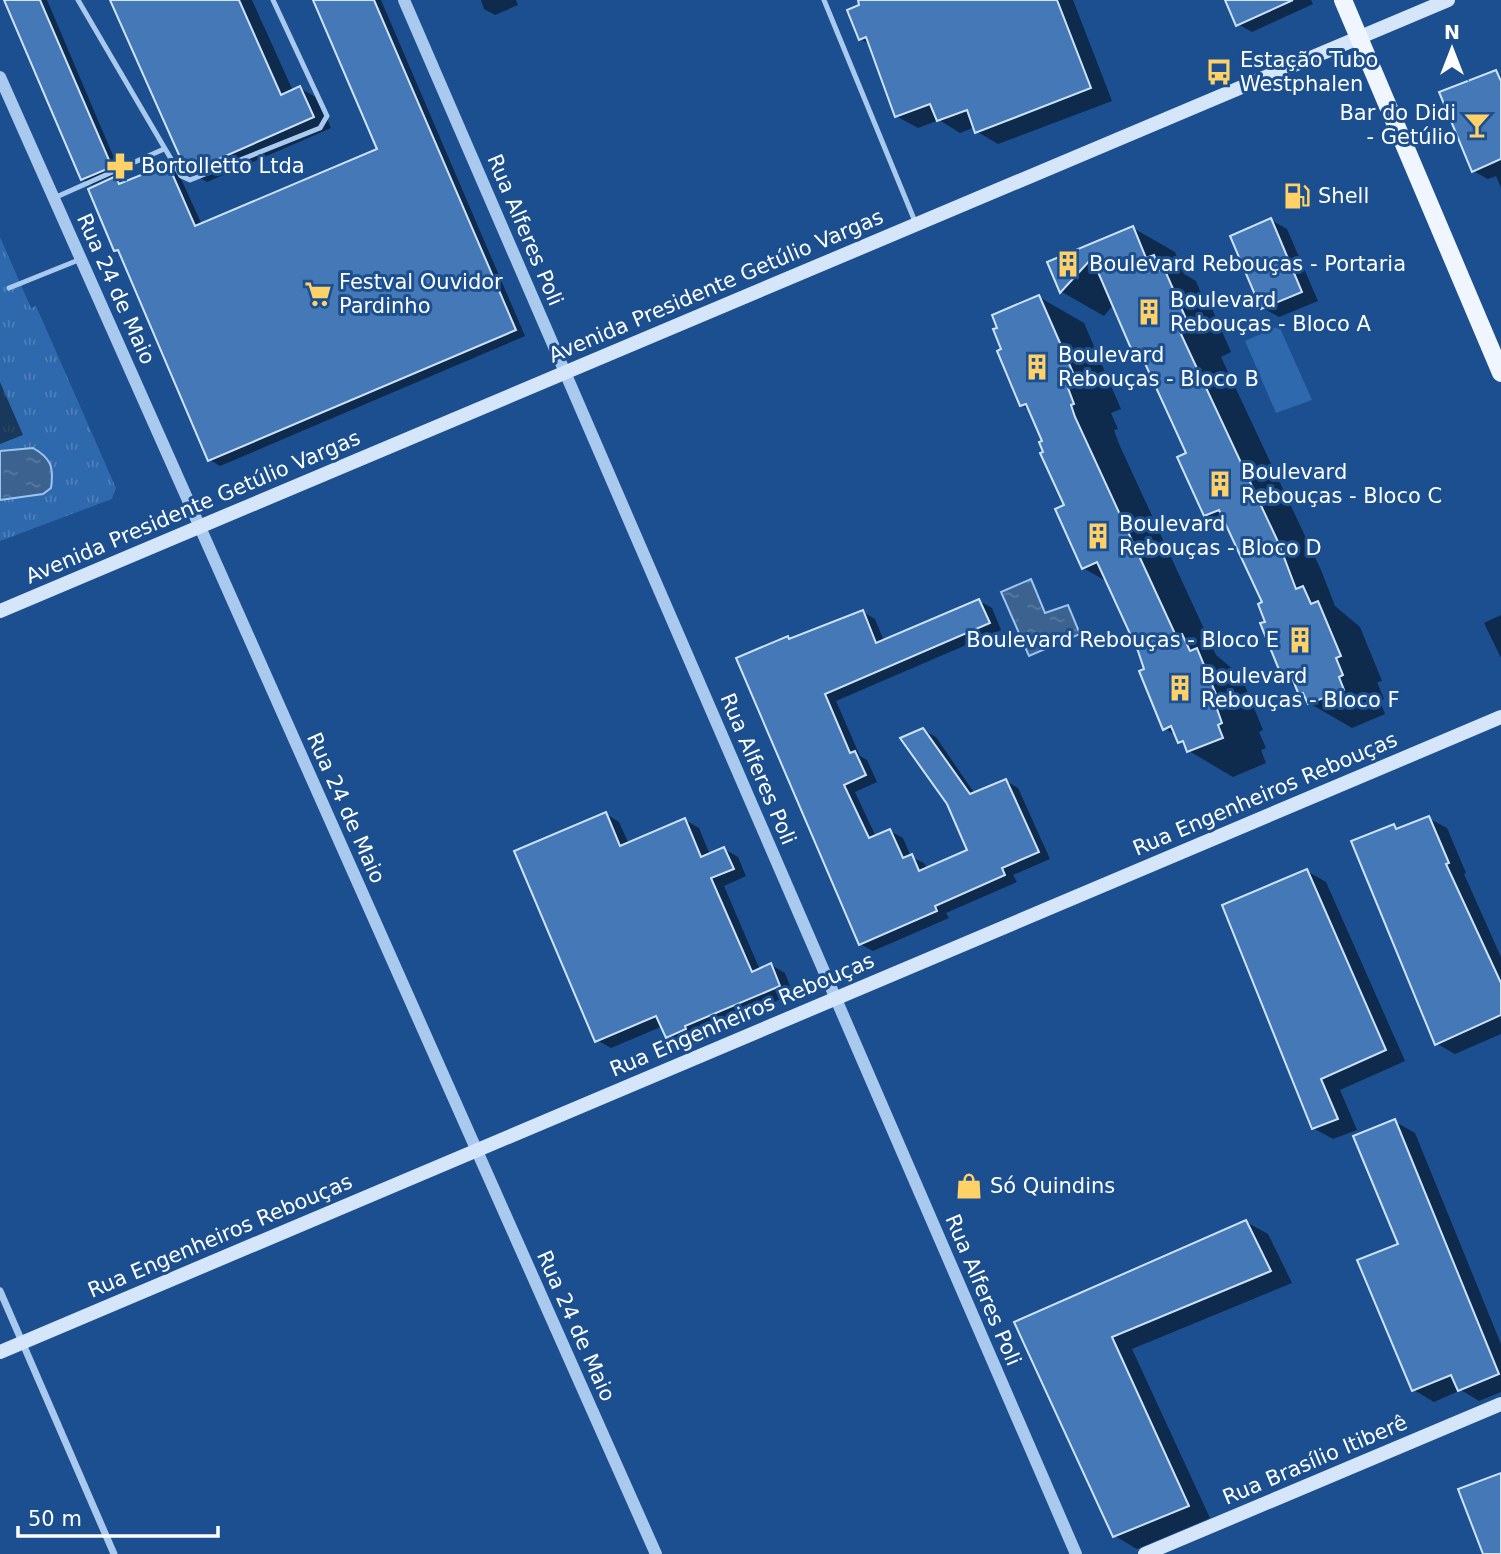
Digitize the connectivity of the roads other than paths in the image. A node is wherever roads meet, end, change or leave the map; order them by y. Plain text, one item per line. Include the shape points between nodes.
1 (78, 0) edge
2 (273, 0) edge
3 (404, 0) edge
4 (824, 0) edge
5 (1343, 0) edge
6 (1448, 0) edge
7 (1359, 37) junction
8 (0, 77) edge
9 (164, 149) junction
10 (54, 198) junction
11 (917, 225) junction
12 (81, 258) junction
13 (9, 288) dead end
14 (565, 372) junction
15 (1501, 373) edge
16 (200, 527) junction
17 (0, 611) edge
18 (1501, 717) edge
19 (836, 998) junction
20 (477, 1150) junction
21 (0, 1291) edge
22 (22, 1342) junction
23 (0, 1352) edge
24 (1501, 1404) edge
25 (114, 1554) edge
26 (656, 1554) edge
27 (1076, 1554) edge
28 (1145, 1554) edge

1 - 9 lane
2 - 9 lane via 327,116 320,128 190,180 181,176
3 - 14 street, Rua Alferes Poli
4 - 11 lane
5 - 7 main road
6 - 7 main road, Avenida Presidente Getúlio Vargas
7 - 11 main road, Avenida Presidente Getúlio Vargas
7 - 15 main road
8 - 10 street, Rua 24 de Maio
9 - 10 lane
10 - 12 street, Rua 24 de Maio
11 - 14 main road, Avenida Presidente Getúlio Vargas
12 - 13 lane
12 - 16 street, Rua 24 de Maio
14 - 16 main road, Avenida Presidente Getúlio Vargas
14 - 19 street, Rua Alferes Poli
16 - 17 main road, Avenida Presidente Getúlio Vargas
16 - 20 street, Rua 24 de Maio
18 - 19 main road, Rua Engenheiros Rebouças
19 - 20 main road, Rua Engenheiros Rebouças
19 - 27 street, Rua Alferes Poli
20 - 22 main road, Rua Engenheiros Rebouças
20 - 26 street, Rua 24 de Maio
21 - 22 street
22 - 23 main road, Rua Engenheiros Rebouças
22 - 25 street
24 - 28 main road, Rua Brasílio Itiberê

